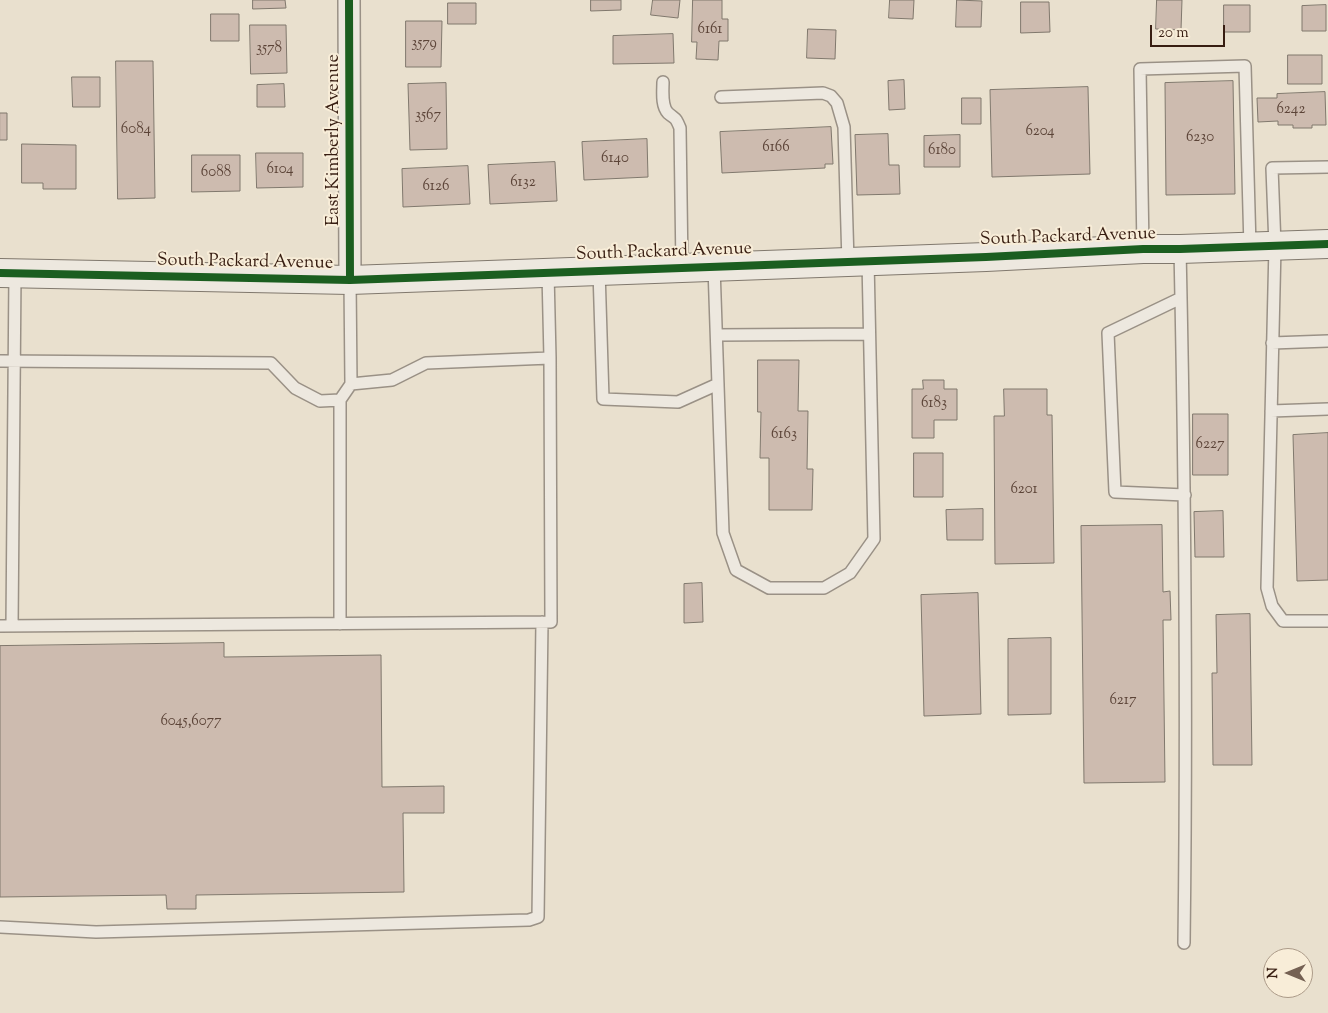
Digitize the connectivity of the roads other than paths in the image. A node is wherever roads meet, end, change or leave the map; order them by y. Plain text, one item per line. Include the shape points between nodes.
1 (350, 0) edge
2 (663, 82) dead end
3 (721, 97) dead end
4 (1328, 167) edge
5 (1328, 244) edge
6 (1263, 246) junction
7 (1143, 249) junction
8 (1180, 249) junction
9 (858, 261) junction
10 (714, 267) junction
11 (682, 268) junction
12 (599, 271) junction
13 (8, 273) edge
14 (548, 273) junction
15 (350, 280) junction
16 (1181, 298) junction
17 (869, 334) junction
18 (716, 335) junction
19 (1328, 341) edge
20 (1272, 342) junction
21 (550, 358) junction
22 (0, 361) edge
23 (14, 362) junction
24 (351, 384) junction
25 (718, 384) junction
26 (340, 400) junction
27 (1328, 409) edge
28 (1271, 411) junction
29 (1185, 495) junction
30 (1328, 621) edge
31 (542, 622) junction
32 (340, 624) junction
33 (0, 626) edge
34 (12, 626) junction
35 (0, 926) edge
36 (1184, 943) dead end

1 - 15 street, East Kimberly Avenue
2 - 11 lane via 664,104 667,112 676,117 680,128
3 - 9 lane via 823,93 837,103 844,127
4 - 6 lane via 1272,168
5 - 6 street, South Packard Avenue
6 - 7 lane via 1245,66 1140,69
6 - 8 street, South Packard Avenue
6 - 20 lane
7 - 8 street, South Packard Avenue
7 - 9 street, South Packard Avenue
8 - 16 lane
9 - 10 street, South Packard Avenue
9 - 17 lane
10 - 11 street, South Packard Avenue
10 - 18 lane
11 - 12 street, South Packard Avenue
12 - 14 street, South Packard Avenue
12 - 25 lane via 603,399 678,402
13 - 15 street, South Packard Avenue
13 - 23 lane
14 - 15 street, South Packard Avenue
14 - 21 lane
15 - 24 lane
16 - 29 lane
16 - 29 lane via 1108,333 1115,492
17 - 18 lane
17 - 25 lane via 874,539 850,573 824,588 769,588 736,570 723,533
18 - 25 lane
19 - 20 lane
20 - 28 lane
21 - 24 lane via 426,363 392,380
21 - 31 lane via 551,622
22 - 23 lane
23 - 26 lane via 271,363 295,388 320,401
23 - 34 lane
24 - 26 lane
26 - 32 lane
27 - 28 lane
28 - 30 lane via 1267,588 1272,606 1283,621
29 - 36 lane
31 - 32 lane
31 - 35 lane via 538,917 529,920 96,932
32 - 34 lane
33 - 34 lane

